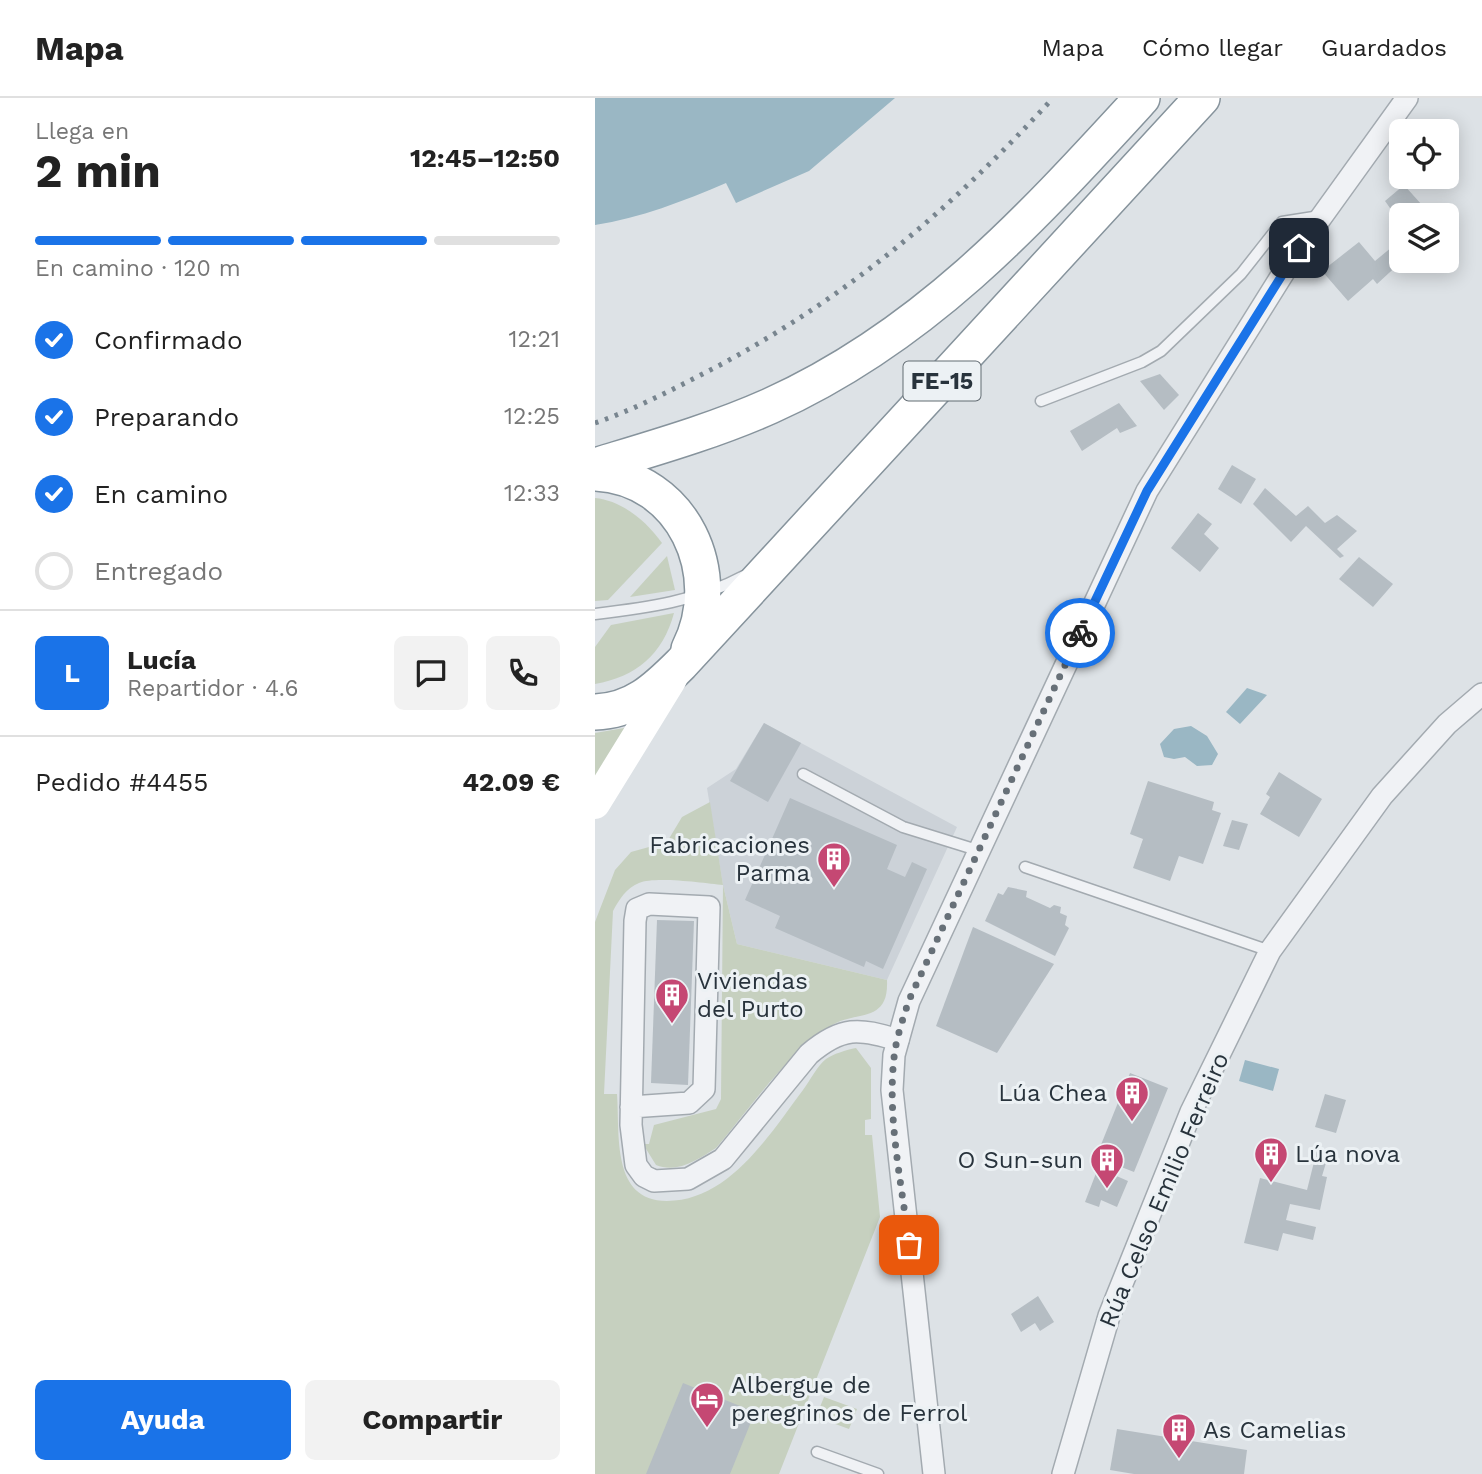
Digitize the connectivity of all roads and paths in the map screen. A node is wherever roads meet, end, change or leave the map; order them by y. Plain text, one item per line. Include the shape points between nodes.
1 (1142, 98) edge
2 (1202, 98) edge
3 (1407, 98) edge
4 (1322, 216) junction
5 (1041, 401) dead end
6 (595, 466) edge
7 (595, 473) edge
8 (793, 543) junction
9 (704, 593) junction
10 (595, 614) edge
11 (681, 664) junction
12 (1482, 694) edge
13 (595, 712) edge
14 (803, 774) dead end
15 (595, 804) edge
16 (977, 850) junction
17 (1025, 867) dead end
18 (1271, 950) junction
19 (898, 1040) junction
20 (631, 1107) junction
21 (817, 1452) dead end
22 (878, 1474) edge
23 (934, 1474) edge
24 (1063, 1474) edge

1 - 6 highway, FE-15 via 986,263 871,351 770,406
2 - 8 highway, FE-15
3 - 4 street
4 - 5 lane via 1282,222 1241,274 1161,351
4 - 16 street via 1147,491
7 - 9 highway via 625,479 668,506 698,551
8 - 9 lane via 756,569
8 - 11 highway, FE-15
9 - 10 lane via 671,603
9 - 11 highway via 701,618
11 - 13 highway via 654,692 632,705
11 - 15 main road
12 - 18 street, Rúa Celso Emilio Ferreiro via 1447,724 1381,796
14 - 16 lane via 903,827
16 - 19 street via 909,1000
17 - 18 lane
18 - 24 street, Rúa Celso Emilio Ferreiro via 1191,1112 1109,1316
19 - 20 street via 864,1030 843,1032 825,1041 809,1054 723,1159 688,1179 654,1181 644,1176 632,1147
19 - 23 street via 892,1090
20 - 20 street via 689,1103 704,1089 709,907 649,904 638,909
21 - 22 lane

